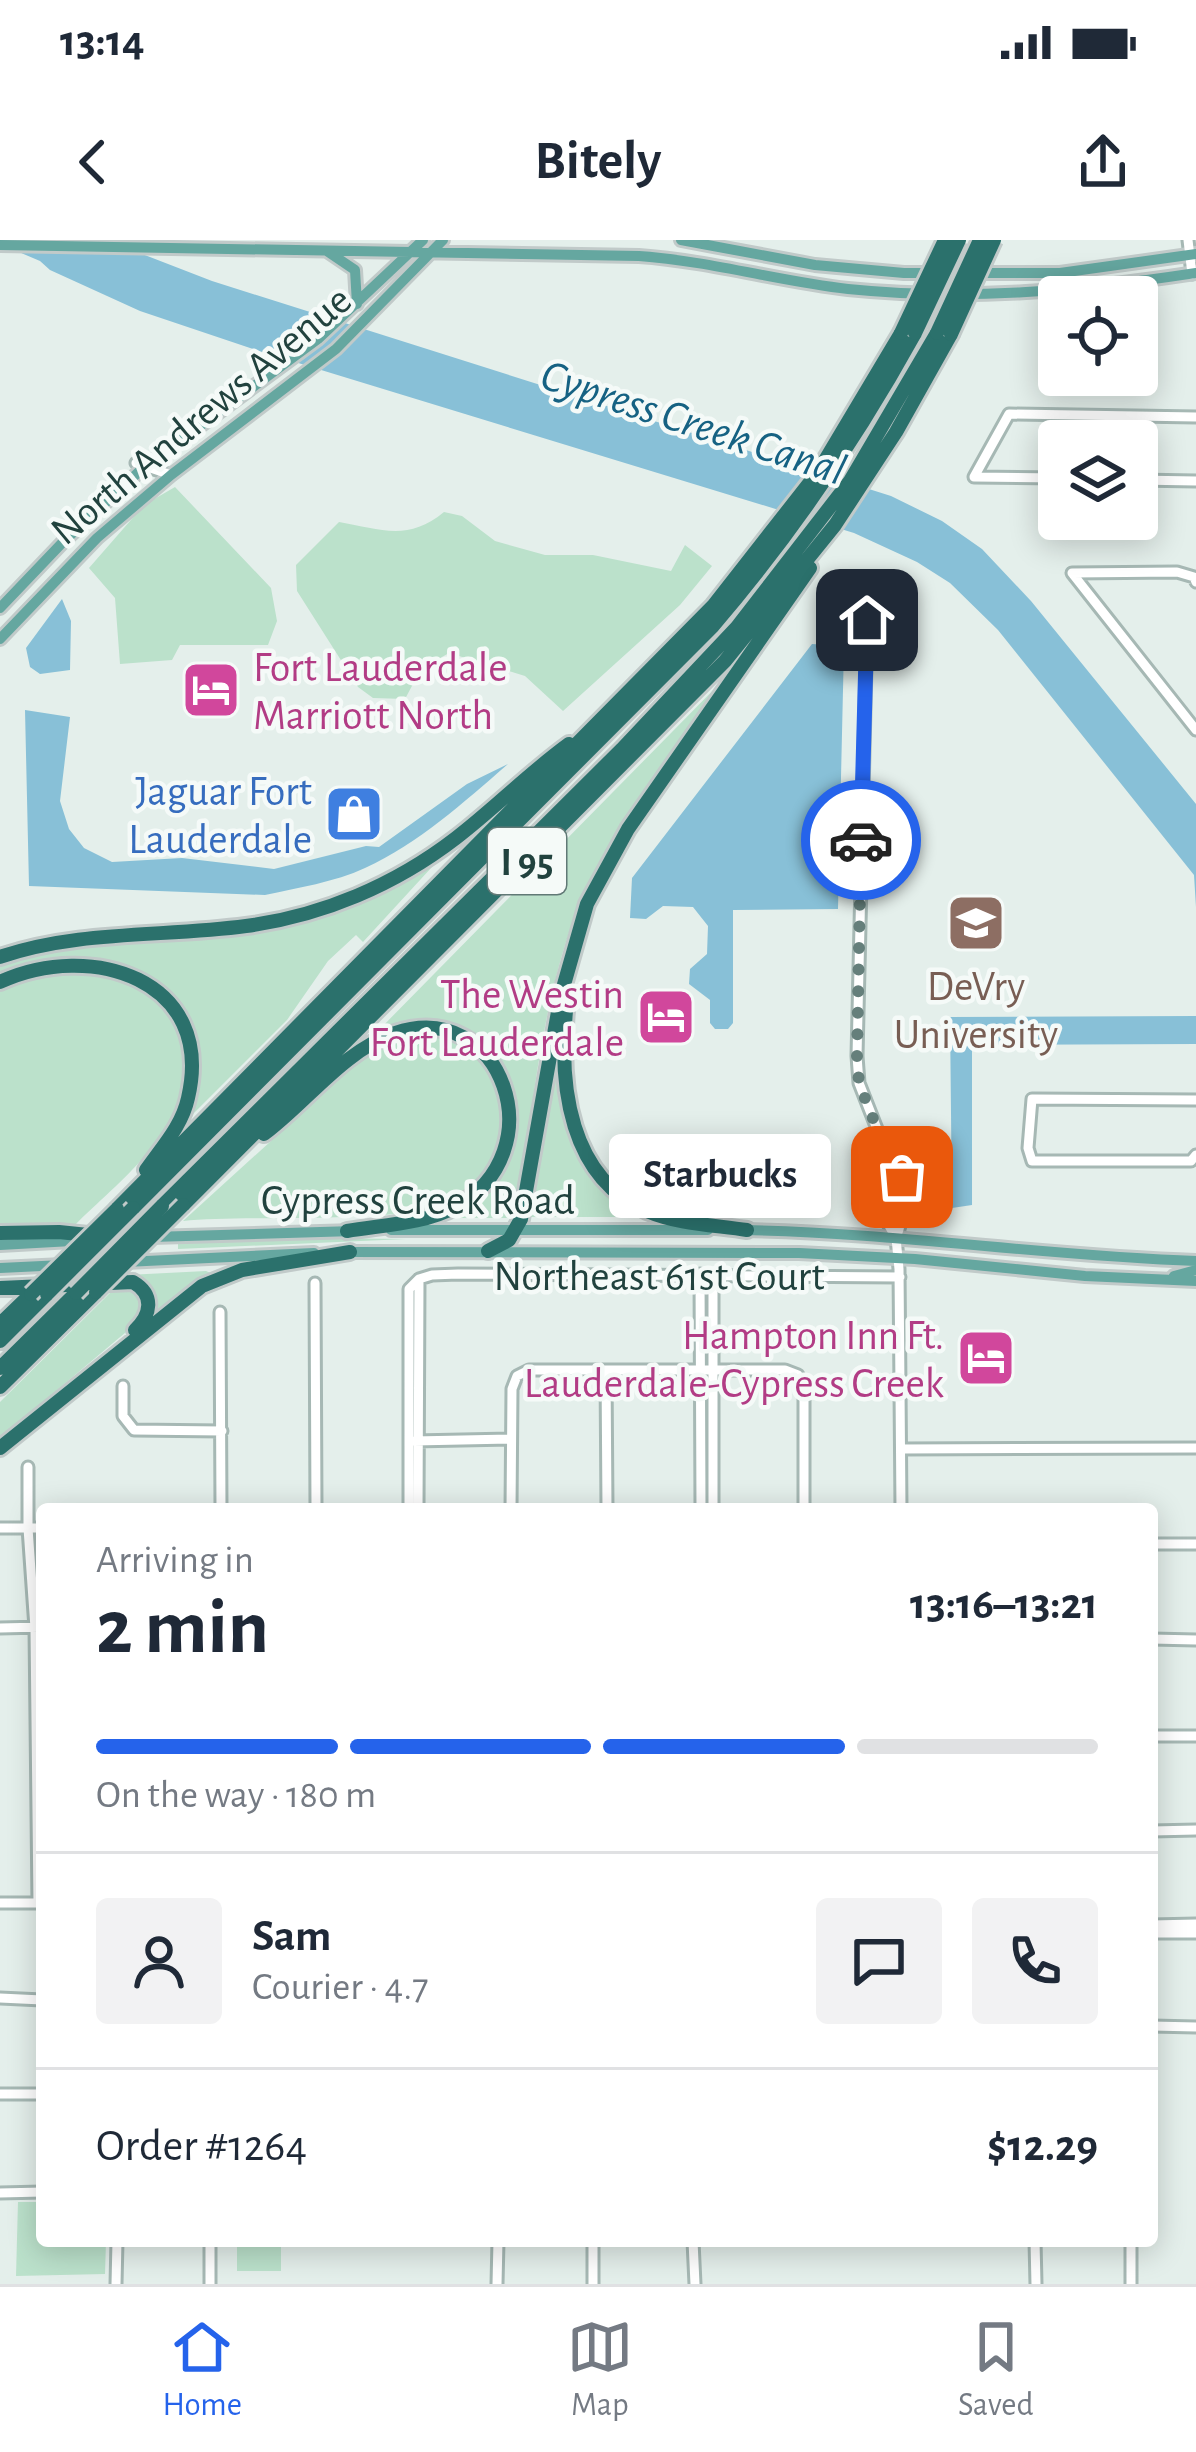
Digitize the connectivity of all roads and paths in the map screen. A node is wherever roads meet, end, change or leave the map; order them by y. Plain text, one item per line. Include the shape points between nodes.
1 (423, 240) edge
2 (442, 240) edge
3 (681, 240) edge
4 (946, 240) edge
5 (959, 240) edge
6 (980, 240) edge
7 (994, 240) edge
8 (1188, 240) edge
9 (698, 241) edge
10 (179, 244) edge
11 (0, 245) edge
12 (325, 250) junction
13 (410, 252) junction
14 (431, 252) junction
15 (1193, 254) edge
16 (698, 262) junction
17 (1194, 274) edge
18 (357, 304) junction
19 (908, 333) junction
20 (944, 333) junction
21 (1196, 417) edge
22 (140, 466) junction
23 (171, 475) junction
24 (1038, 478) edge
25 (1158, 480) edge
26 (1196, 481) edge
27 (781, 532) junction
28 (814, 543) junction
29 (1196, 582) edge
30 (0, 608) edge
31 (867, 620) dead end
32 (0, 639) edge
33 (607, 717) junction
34 (1192, 720) edge
35 (1196, 730) edge
36 (0, 958) edge
37 (0, 982) edge
38 (567, 982) junction
39 (1196, 1100) edge
40 (879, 1134) junction
41 (889, 1155) junction
42 (1196, 1155) edge
43 (222, 1166) junction
44 (125, 1208) junction
45 (517, 1230) junction
46 (747, 1230) junction
47 (347, 1231) junction
48 (0, 1233) edge
49 (117, 1238) junction
50 (896, 1238) junction
51 (0, 1245) edge
52 (488, 1251) junction
53 (350, 1252) junction
54 (898, 1258) junction
55 (1196, 1265) edge
56 (0, 1268) edge
57 (700, 1274) junction
58 (713, 1275) junction
59 (899, 1277) junction
60 (1159, 1280) junction
61 (1196, 1281) edge
62 (315, 1283) dead end
63 (0, 1288) edge
64 (39, 1294) junction
65 (220, 1312) dead end
66 (0, 1324) edge
67 (0, 1341) edge
68 (97, 1367) junction
69 (0, 1368) edge
70 (606, 1371) junction
71 (706, 1371) junction
72 (123, 1386) dead end
73 (0, 1387) edge
74 (222, 1431) junction
75 (511, 1439) junction
76 (413, 1441) junction
77 (0, 1448) edge
78 (1196, 1448) edge
79 (901, 1449) junction
80 (28, 1467) dead end
81 (221, 1503) edge
82 (316, 1503) edge
83 (413, 1503) edge
84 (511, 1503) edge
85 (607, 1503) edge
86 (701, 1503) edge
87 (712, 1503) edge
88 (804, 1503) edge
89 (901, 1503) edge
90 (0, 1528) edge
91 (28, 1528) junction
92 (36, 1528) edge
93 (1158, 1544) edge
94 (1196, 1544) edge
95 (36, 1600) edge
96 (36, 1627) edge
97 (0, 1628) edge
98 (1158, 1640) edge
99 (1196, 1640) edge
100 (1158, 1736) edge
101 (1196, 1736) edge
102 (1158, 1831) edge
103 (1196, 1831) edge
104 (0, 1903) edge
105 (36, 1903) edge
106 (1158, 1929) edge
107 (1196, 1929) edge
108 (0, 1998) edge
109 (36, 2000) edge
110 (1158, 2026) edge
111 (1196, 2026) edge
112 (0, 2094) edge
113 (36, 2094) edge
114 (0, 2192) edge
115 (36, 2192) edge
116 (117, 2247) edge
117 (210, 2247) edge
118 (497, 2247) edge
119 (593, 2247) edge
120 (693, 2247) edge
121 (1035, 2247) edge
122 (1131, 2247) edge
123 (116, 2284) edge
124 (210, 2284) edge
125 (497, 2284) edge
126 (593, 2284) edge
127 (695, 2284) edge
128 (1036, 2284) edge
129 (1131, 2284) edge

1 - 13 main road, North Andrews Avenue
2 - 14 main road, North Andrews Avenue
3 - 9 main road
4 - 19 highway, I 95, bridge
5 - 19 highway, bridge
6 - 20 highway, bridge
7 - 20 highway, I 95, bridge
8 - 15 street
9 - 15 main road via 904,273 1076,272
9 - 16 street
10 - 11 main road
10 - 12 main road
12 - 13 main road
12 - 18 main road via 356,270
13 - 14 main road
13 - 18 main road, North Andrews Avenue
14 - 16 main road
14 - 23 main road, North Andrews Avenue via 307,374
15 - 17 street
16 - 17 main road via 897,292 1050,293
18 - 22 main road, North Andrews Avenue
19 - 27 highway, I 95
20 - 28 highway, I 95
21 - 24 street via 1009,414 974,476
22 - 23 street
22 - 30 main road, North Andrews Avenue
23 - 32 main road, North Andrews Avenue
25 - 26 street
27 - 33 highway, I 95
27 - 44 highway via 731,604 660,682
28 - 38 highway via 804,582 608,861 582,918
28 - 43 highway, I 95 via 704,683
28 - 69 highway, bridge via 692,677
29 - 34 street via 1177,572 1072,573
31 - 40 street via 857,1056
33 - 36 highway via 432,856 353,898 262,924 56,943
33 - 44 highway, I 95
34 - 35 street
37 - 44 highway via 48,967 107,966 148,985 178,1019 191,1070 185,1109
38 - 45 highway
38 - 46 highway via 567,1095 596,1171 650,1213
39 - 42 street via 1032,1099 1028,1148 1032,1160
40 - 41 street via 893,1138
40 - 41 street via 872,1150
41 - 50 street via 888,1224
43 - 47 highway via 389,1035 428,1029 476,1047 502,1079 511,1107 508,1144 493,1175 443,1213
43 - 73 highway, I 95, bridge
44 - 64 highway, I 95, bridge
45 - 46 main road, Cypress Creek Road
45 - 47 main road, Cypress Creek Road
45 - 52 highway
46 - 50 main road, Cypress Creek Road
47 - 49 main road, Cypress Creek Road
48 - 49 highway
49 - 51 main road, Cypress Creek Road
50 - 54 street
50 - 55 main road, Cypress Creek Road
52 - 53 main road, Cypress Creek Road
52 - 54 main road, Cypress Creek Road
53 - 56 main road, Cypress Creek Road
53 - 68 highway via 218,1278
54 - 59 street
54 - 60 main road, Cypress Creek Road
55 - 60 main road
57 - 58 street, Northeast 61st Court
57 - 71 street
57 - 76 street, Northeast 61st Court via 419,1280
58 - 59 street, Northeast 61st Court
58 - 71 street
59 - 79 street
60 - 61 main road, Cypress Creek Road
62 - 82 street
63 - 68 highway via 111,1280 140,1287 146,1318
64 - 66 highway, I 95
64 - 67 highway
65 - 74 street
68 - 77 highway
70 - 71 street
70 - 75 street via 517,1376
70 - 85 street
71 - 86 street
71 - 87 street
71 - 88 street via 798,1375
72 - 74 street via 123,1416 140,1432
74 - 81 street
75 - 76 street
75 - 84 street
76 - 83 street
78 - 79 street
79 - 89 street
80 - 91 street
90 - 91 street
91 - 92 street
91 - 95 street
93 - 94 street
96 - 97 street
98 - 99 street
100 - 101 street
102 - 103 street
104 - 105 street
106 - 107 street
108 - 109 street
110 - 111 street
112 - 113 street
114 - 115 street
116 - 123 street
117 - 124 street
118 - 125 street
119 - 126 street
120 - 127 street
121 - 128 street
122 - 129 street

